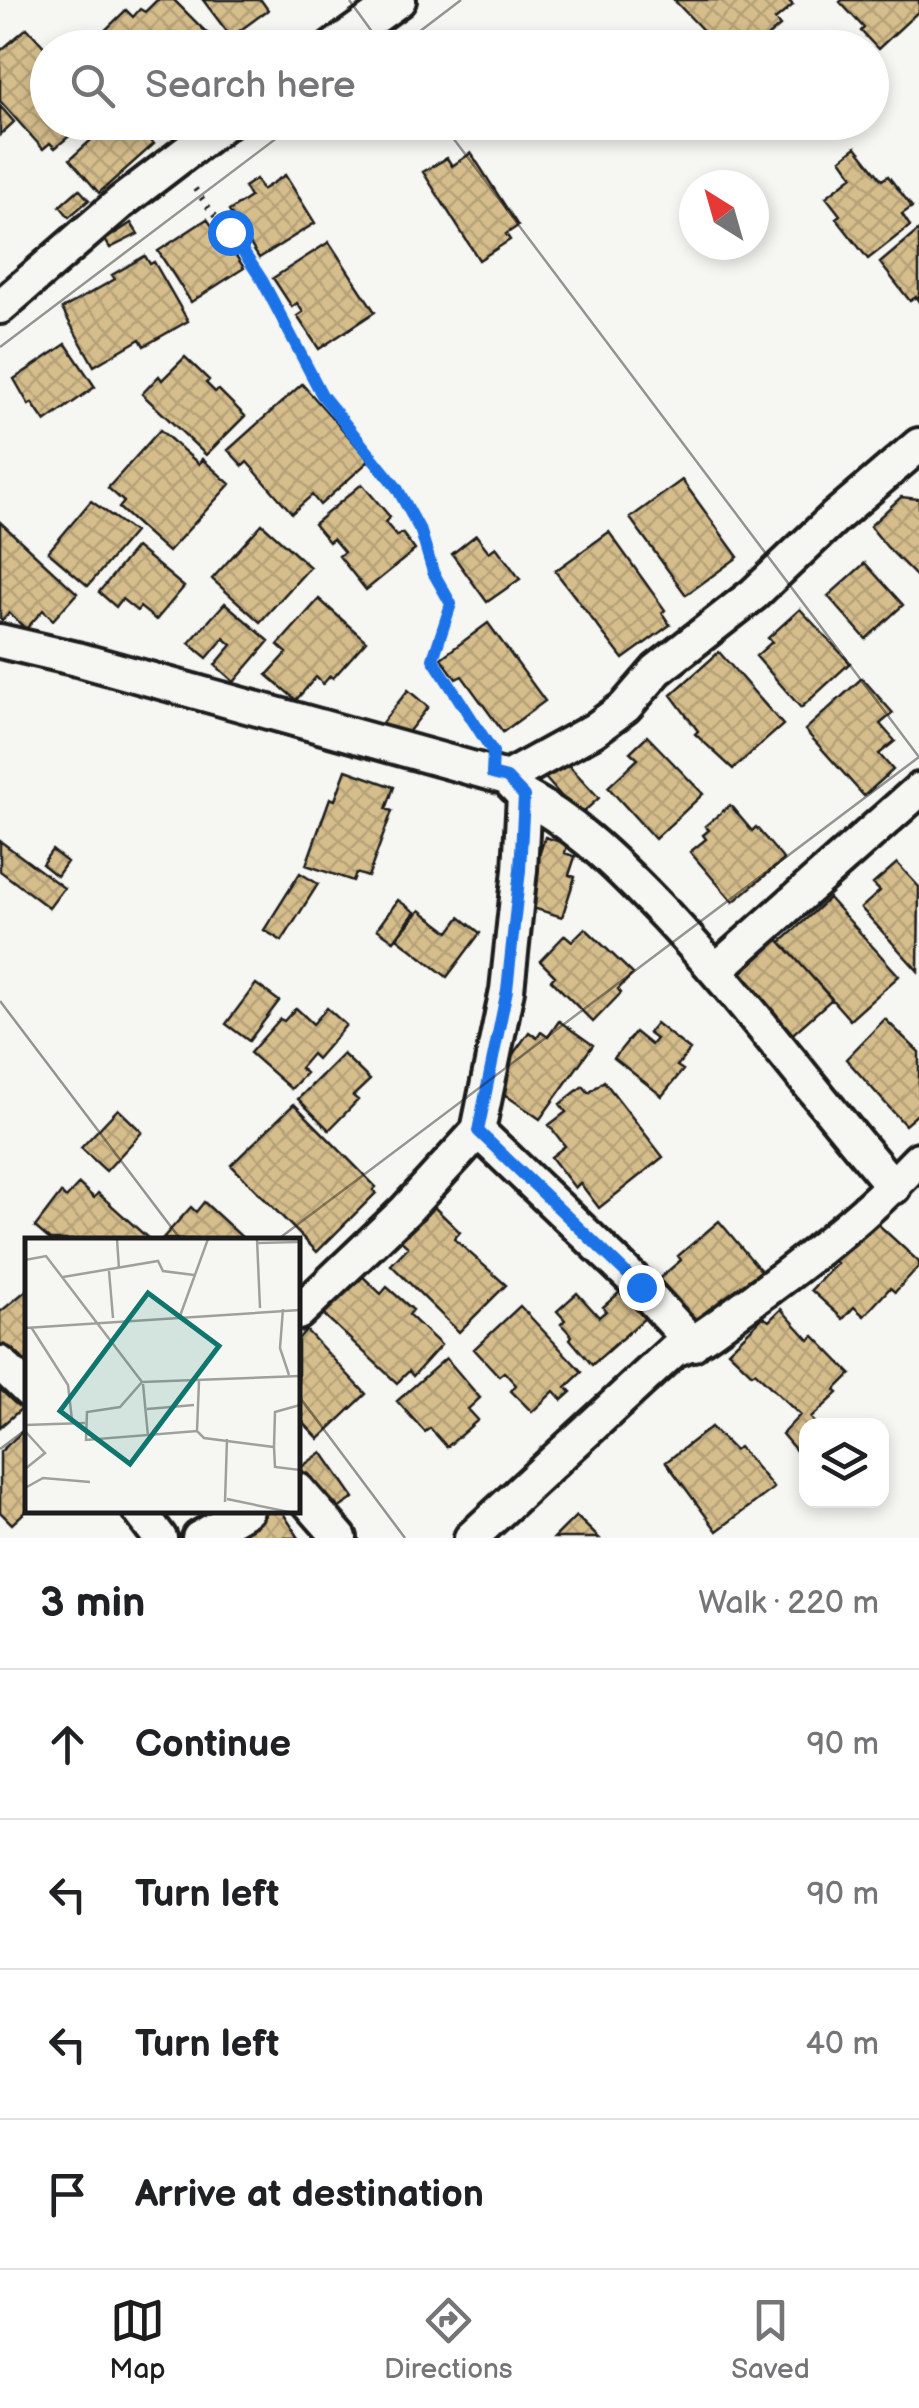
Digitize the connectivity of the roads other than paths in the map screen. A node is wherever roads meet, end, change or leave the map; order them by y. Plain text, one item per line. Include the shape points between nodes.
1 (400, 0) edge
2 (358, 30) edge
3 (201, 140) edge
4 (0, 307) edge
5 (919, 445) edge
6 (0, 641) edge
7 (508, 782) junction
8 (919, 790) edge
9 (716, 970) junction
10 (478, 1131) junction
11 (919, 1160) edge
12 (894, 1187) junction
13 (300, 1311) edge
14 (693, 1344) junction
15 (0, 1363) edge
16 (25, 1387) edge
17 (300, 1492) edge
18 (141, 1513) edge
19 (242, 1513) edge
20 (160, 1538) edge
21 (199, 1538) edge
22 (340, 1538) edge
23 (471, 1538) edge

1 - 2 street
3 - 4 street
5 - 7 street via 754,594 658,670 625,706
6 - 7 street
7 - 9 street via 626,874
7 - 10 street via 520,870 507,990
8 - 9 street
9 - 12 street
10 - 13 street
10 - 14 street
11 - 12 street
12 - 14 street
14 - 23 street via 674,1350
15 - 16 street
17 - 22 street
18 - 20 street
19 - 21 street

